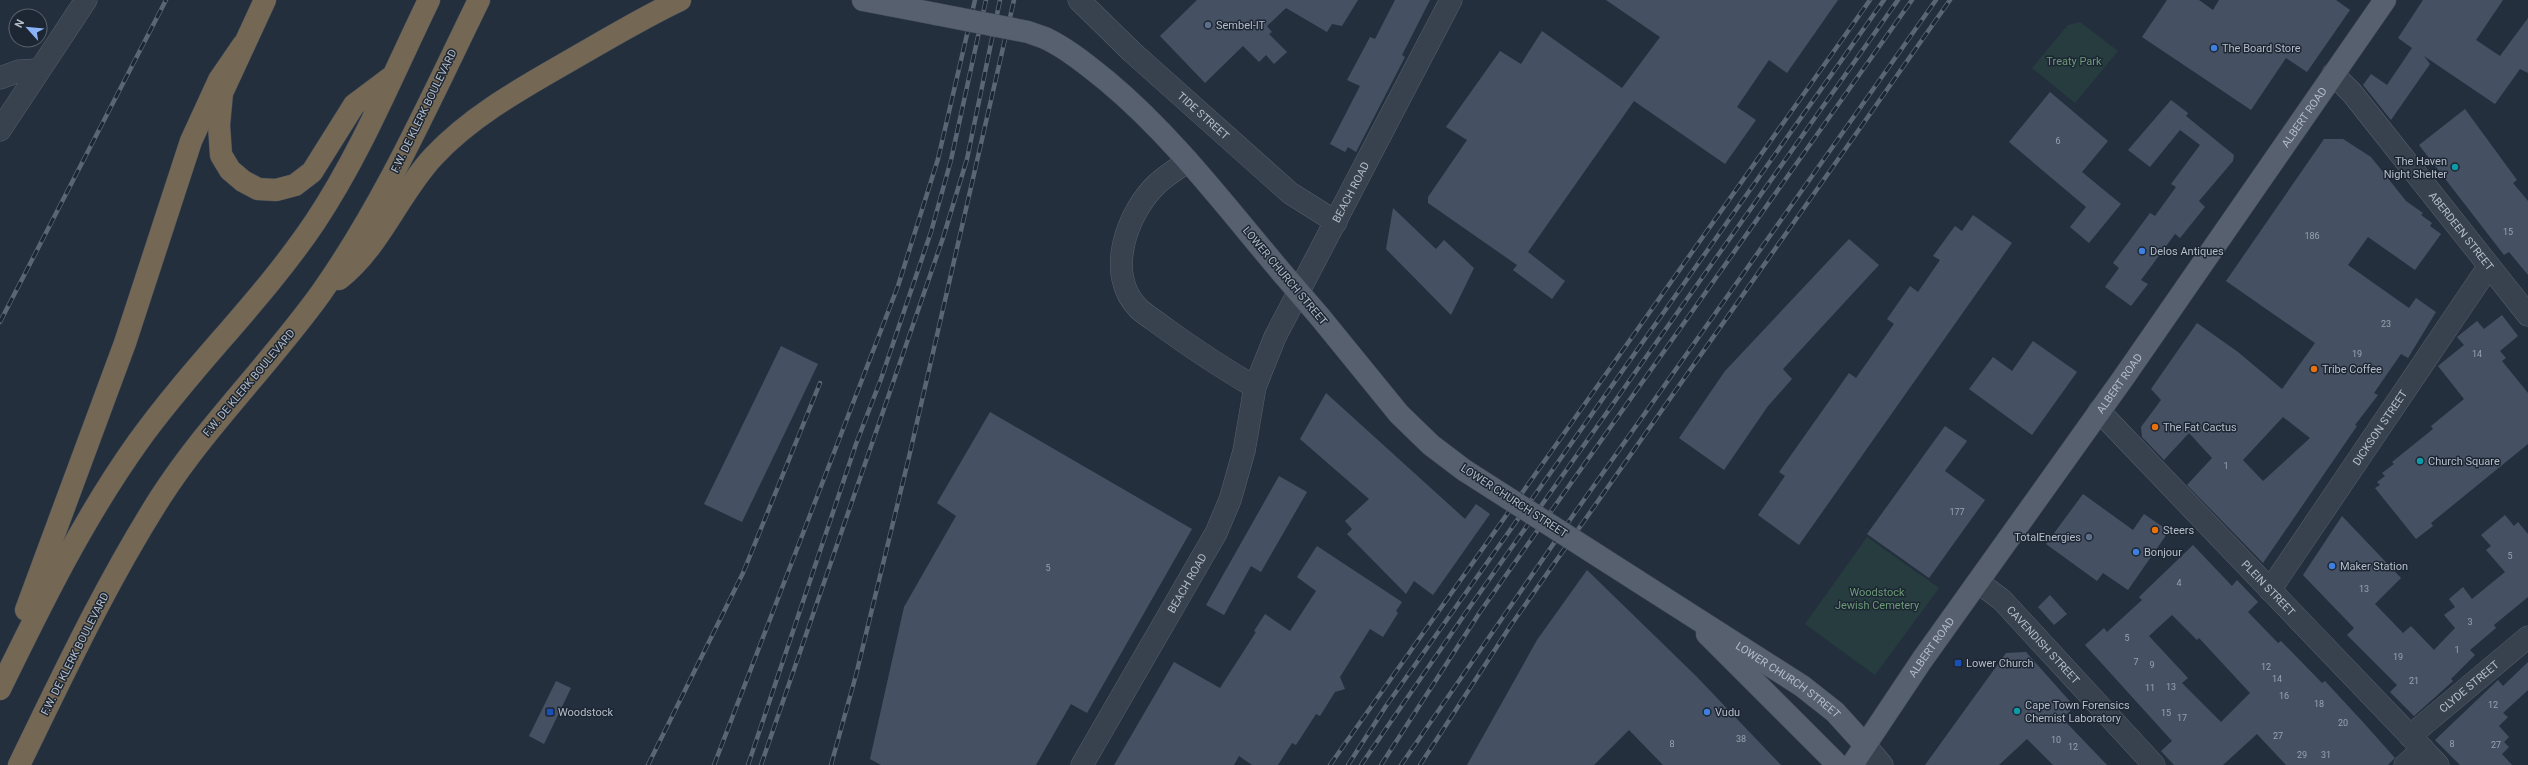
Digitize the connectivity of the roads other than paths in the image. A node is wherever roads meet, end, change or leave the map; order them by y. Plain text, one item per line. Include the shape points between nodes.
1 (86, 0) edge
2 (265, 0) edge
3 (429, 0) edge
4 (479, 0) edge
5 (680, 0) edge
6 (1079, 0) edge
7 (1451, 0) edge
8 (2385, 0) edge
9 (872, 2) edge
10 (243, 45) junction
11 (38, 70) junction
12 (2333, 74) junction
13 (392, 77) junction
14 (0, 78) edge
15 (6, 108) edge
16 (0, 130) edge
17 (1188, 161) junction
18 (1336, 222) junction
19 (2489, 266) junction
20 (322, 292) junction
21 (2528, 315) edge
22 (1255, 387) junction
23 (2099, 411) junction
24 (1978, 582) junction
25 (2270, 590) junction
26 (1684, 610) junction
27 (2528, 638) edge
28 (0, 683) edge
29 (0, 689) edge
30 (2417, 743) junction
31 (1864, 745) junction
32 (19, 765) edge
33 (1082, 765) edge
34 (1838, 765) edge
35 (1852, 765) edge
36 (1882, 765) edge
37 (2154, 765) edge
38 (2406, 765) edge
39 (2438, 765) edge

1 - 11 street
2 - 10 highway
3 - 13 highway
4 - 20 highway, F.W. DE KLERK BOULEVARD via 394,174
5 - 20 highway via 566,63 465,126 417,175 356,266
6 - 18 street, TIDE STREET via 1132,52 1290,193
7 - 18 street, BEACH ROAD
8 - 12 main road, ALBERT ROAD
9 - 17 main road, LOWER CHURCH STREET, bridge via 1028,32 1045,38 1072,53 1126,97 1162,131
10 - 13 highway via 222,94 219,125 221,155 230,170 243,182 258,188 276,190 295,185 312,172 354,105
10 - 28 highway via 218,80 191,141 125,343
11 - 14 street via 19,71
11 - 15 street
12 - 19 street, ABERDEEN STREET via 2352,93
12 - 23 main road, ALBERT ROAD
13 - 29 highway via 354,155 316,221 280,270 178,389 138,443 92,513 41,606
15 - 16 street
17 - 22 street via 1158,183 1140,207 1125,234 1122,259 1124,283 1138,308 1207,359
17 - 26 main road, LOWER CHURCH STREET, bridge via 1399,414 1431,445 1464,470
18 - 22 street, BEACH ROAD via 1275,337
19 - 21 street, ABERDEEN STREET
19 - 25 street, DICKSON STREET
20 - 32 highway, F.W. DE KLERK BOULEVARD via 272,358 188,456 160,498 87,627
22 - 33 street, BEACH ROAD via 1244,451 1230,500 1216,533
23 - 24 main road, ALBERT ROAD
23 - 25 street, PLEIN STREET
24 - 31 main road, ALBERT ROAD
24 - 37 street, CAVENDISH STREET via 2002,600
25 - 30 street, PLEIN STREET
26 - 31 main road, LOWER CHURCH STREET via 1802,686 1835,712
26 - 34 main road, LOWER CHURCH STREET
27 - 30 street, CLYDE STREET
30 - 38 street, CLYDE STREET
30 - 39 street, PLEIN STREET
31 - 35 main road, ALBERT ROAD
31 - 36 street

